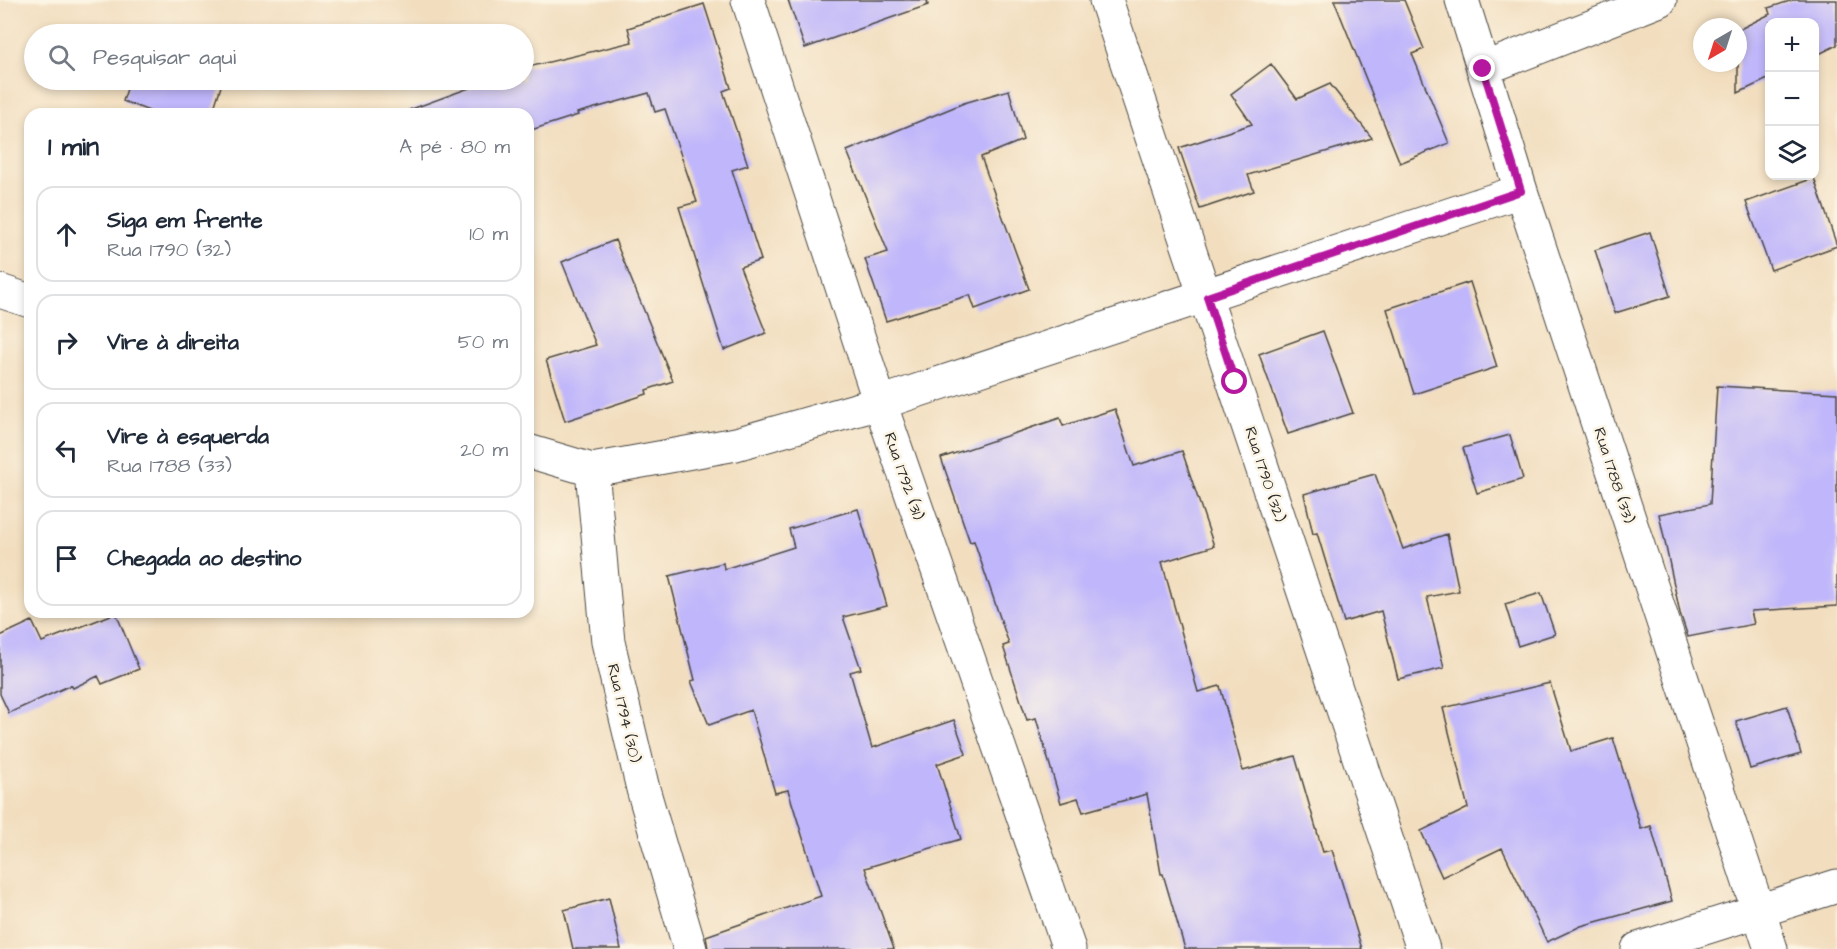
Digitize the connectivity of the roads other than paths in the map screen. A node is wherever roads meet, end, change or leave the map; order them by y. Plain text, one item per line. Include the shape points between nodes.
1 (748, 0) edge
2 (1106, 0) edge
3 (1462, 0) edge
4 (1660, 0) edge
5 (1483, 69) junction
6 (1521, 191) junction
7 (0, 283) edge
8 (0, 291) edge
9 (1207, 297) junction
10 (24, 299) edge
11 (880, 403) junction
12 (534, 453) edge
13 (592, 470) junction
14 (1837, 886) edge
15 (1759, 910) junction
16 (690, 949) edge
17 (1069, 949) edge
18 (1423, 949) edge
19 (1638, 949) edge
20 (1771, 949) edge

1 - 11 street, Rua 1792 (31)
2 - 9 street, Rua 1790 (32)
3 - 5 street, Rua 1788 (33)
4 - 5 street
5 - 6 street, Rua 1788 (33)
6 - 9 street
6 - 15 street, Rua 1788 (33)
7 - 8 street
8 - 10 street
9 - 11 street
9 - 18 street, Rua 1790 (32)
11 - 13 street via 736,444
11 - 17 street, Rua 1792 (31)
12 - 13 street
13 - 16 street, Rua 1794 (30) via 608,642 643,789
14 - 15 street
15 - 19 street
15 - 20 street, Rua 1788 (33)

